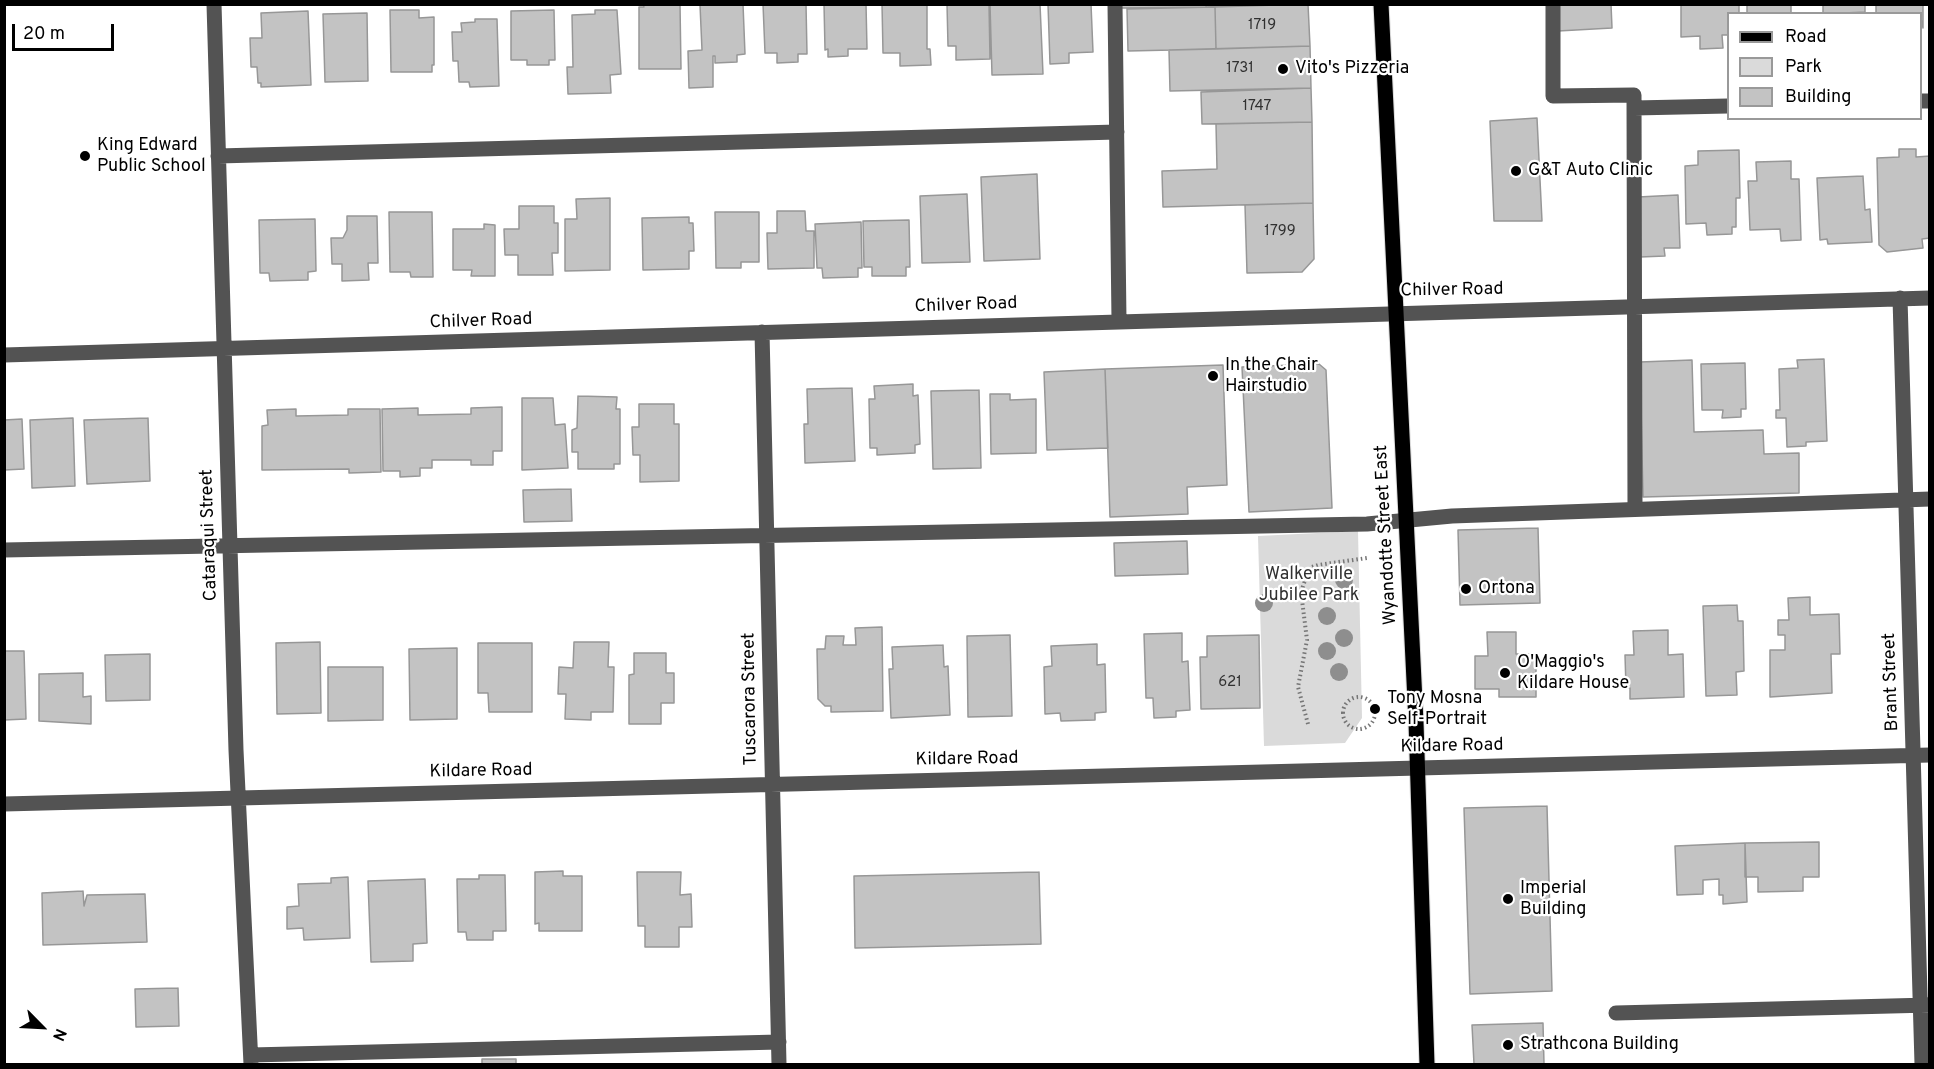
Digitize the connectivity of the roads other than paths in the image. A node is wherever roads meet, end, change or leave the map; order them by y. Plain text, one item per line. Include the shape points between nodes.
1 (214, 4) edge
2 (1115, 4) edge
3 (1381, 4) edge
4 (1553, 4) edge
5 (1727, 106) edge
6 (1635, 108) junction
7 (1117, 132) junction
8 (218, 156) junction
9 (1929, 297) edge
10 (1900, 298) junction
11 (1635, 306) junction
12 (1396, 311) junction
13 (1119, 320) junction
14 (762, 332) junction
15 (224, 350) junction
16 (4, 355) edge
17 (1929, 499) edge
18 (1906, 500) junction
19 (1635, 509) junction
20 (1406, 519) junction
21 (767, 536) junction
22 (230, 545) junction
23 (4, 549) edge
24 (1914, 755) junction
25 (1929, 755) edge
26 (1418, 768) junction
27 (772, 785) junction
28 (238, 798) junction
29 (4, 804) edge
30 (1925, 1005) edge
31 (1616, 1013) dead end
32 (779, 1042) junction
33 (251, 1060) edge
34 (779, 1065) edge
35 (1427, 1065) edge
36 (1922, 1065) edge

1 - 8 street, Cataraqui Street
2 - 7 street
3 - 12 main road, Wyandotte Street East
4 - 6 street via 1552,96 1634,95
5 - 6 street
6 - 11 street
7 - 8 street
7 - 13 street
8 - 15 street, Cataraqui Street
9 - 10 street, Chilver Road
10 - 11 street, Chilver Road
10 - 18 street, Brant Street
11 - 12 street, Chilver Road
11 - 19 street
12 - 13 street, Chilver Road
12 - 20 main road, Wyandotte Street East
13 - 14 street, Chilver Road
14 - 15 street, Chilver Road
14 - 21 street, Tuscarora Street
15 - 16 street, Chilver Road
15 - 22 street, Cataraqui Street
17 - 18 street
18 - 19 street
18 - 24 street, Brant Street
19 - 20 street
20 - 21 street via 1367,524
20 - 26 main road, Wyandotte Street East
21 - 22 street
21 - 27 street, Tuscarora Street
22 - 23 street
22 - 28 street, Cataraqui Street
24 - 25 street, Kildare Road
24 - 26 street, Kildare Road
24 - 30 street, Brant Street
26 - 27 street, Kildare Road
26 - 35 main road, Wyandotte Street East
27 - 28 street, Kildare Road
27 - 32 street, Tuscarora Street
28 - 29 street, Kildare Road
28 - 33 street, Cataraqui Street
30 - 31 street
30 - 36 street, Brant Street
32 - 33 street
32 - 34 street, Tuscarora Street

